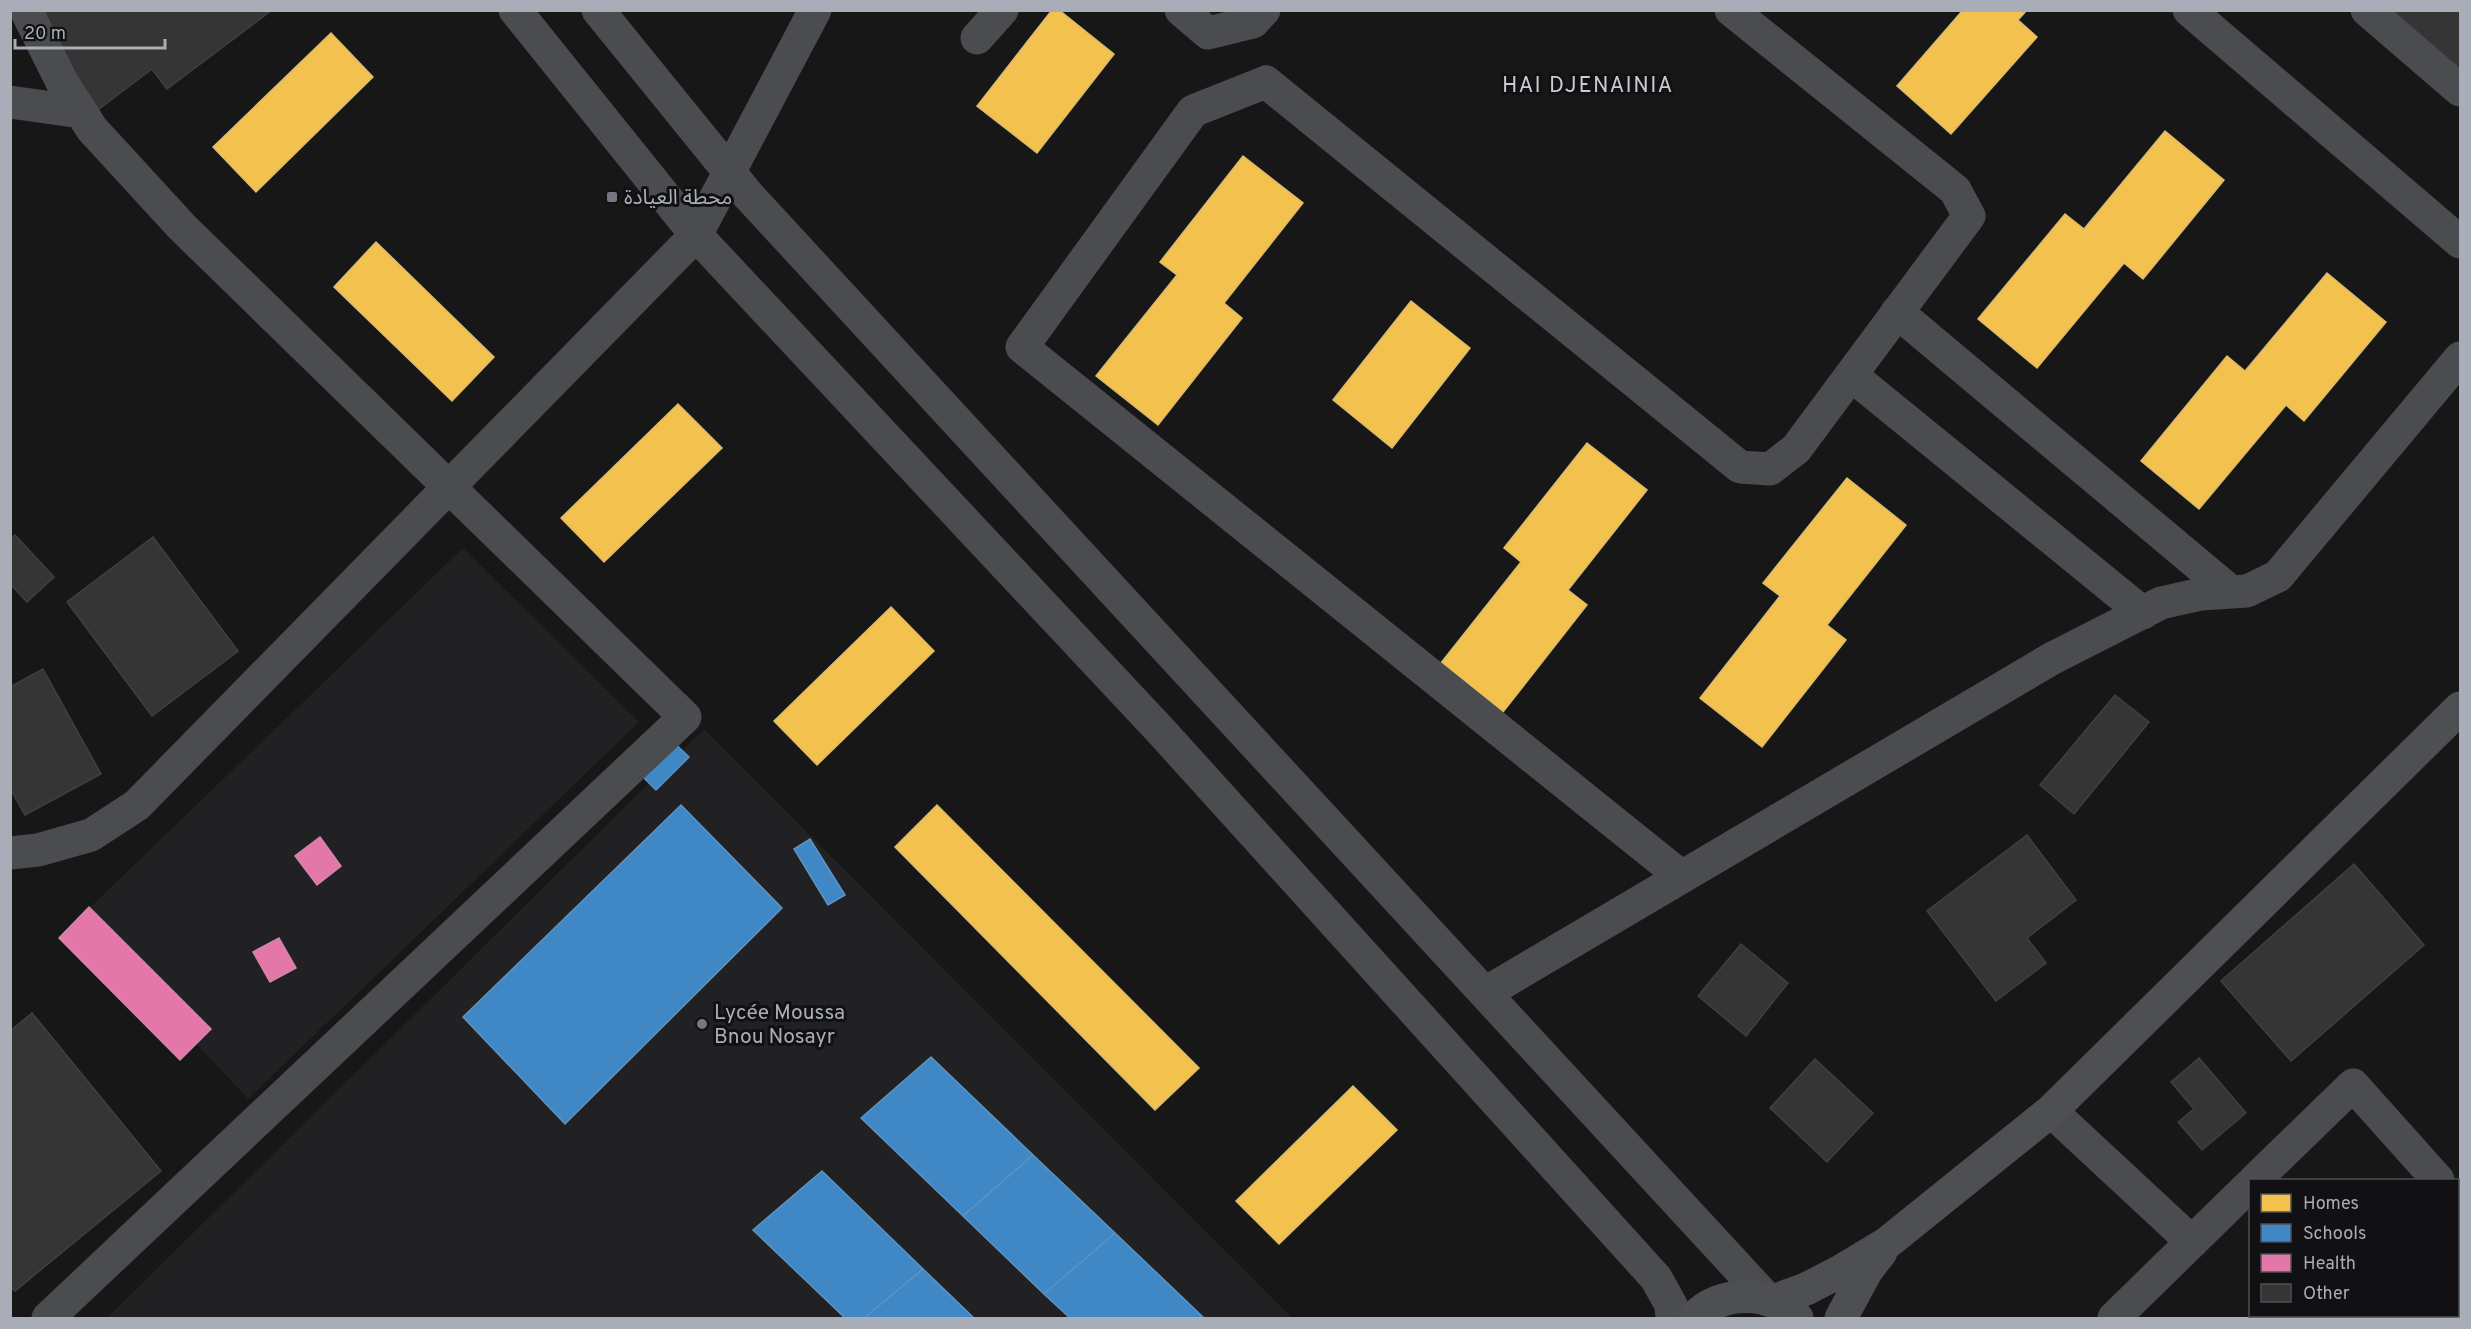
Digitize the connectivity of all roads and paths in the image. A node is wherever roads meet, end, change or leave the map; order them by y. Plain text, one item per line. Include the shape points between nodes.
1 (27, 10) edge
2 (515, 10) edge
3 (598, 10) edge
4 (815, 10) edge
5 (1002, 10) edge
6 (1181, 10) edge
7 (1264, 10) edge
8 (1731, 10) edge
9 (2189, 10) edge
10 (2367, 10) edge
11 (977, 38) dead end
12 (2460, 90) edge
13 (10, 102) edge
14 (81, 112) junction
15 (730, 174) junction
16 (696, 235) junction
17 (2460, 242) edge
18 (1897, 312) junction
19 (2460, 358) edge
20 (1851, 375) junction
21 (449, 488) junction
22 (2231, 592) junction
23 (2143, 613) junction
24 (2460, 708) edge
25 (10, 853) edge
26 (1682, 877) junction
27 (1486, 992) junction
28 (2051, 1111) junction
29 (2256, 1179) edge
30 (2437, 1179) edge
31 (2249, 1186) edge
32 (2192, 1242) junction
33 (1887, 1243) junction
34 (1779, 1306) edge
35 (48, 1318) edge
36 (1672, 1318) edge
37 (1694, 1318) edge
38 (1840, 1318) edge
39 (2114, 1318) edge

1 - 14 street
2 - 16 street
3 - 15 street
4 - 15 street
5 - 11 street
6 - 7 street via 1208,33 1253,22
8 - 18 street via 1955,190 1969,216
9 - 17 street
10 - 12 street
13 - 14 street
14 - 21 street via 182,227
15 - 16 street
15 - 27 street
16 - 21 street
16 - 36 street via 1160,730 1532,1139 1656,1278 1671,1305
18 - 20 street
18 - 22 street
19 - 22 street via 2278,576 2247,591
20 - 23 street
20 - 26 street via 1796,448 1770,469 1740,467 1266,82 1194,111 1022,347
21 - 25 street via 137,806 91,835 38,850
21 - 35 street via 686,717
22 - 23 street via 2161,603
23 - 26 street via 2051,659
24 - 28 main road
26 - 27 street
27 - 34 street
28 - 32 street
28 - 33 main road
29 - 30 street via 2353,1084
31 - 32 street
32 - 39 street
33 - 34 main road
33 - 38 main road
34 - 37 main road via 1744,1296 1720,1300

